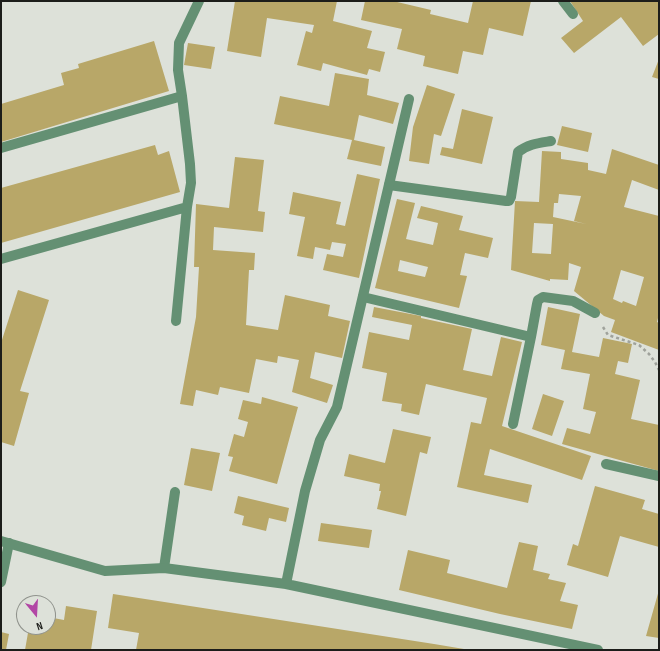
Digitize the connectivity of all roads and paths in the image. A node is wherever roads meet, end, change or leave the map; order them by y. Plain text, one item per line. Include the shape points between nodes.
1 (199, 1) edge
2 (563, 1) edge
3 (573, 14) dead end
4 (182, 96) junction
5 (409, 99) dead end
6 (551, 141) dead end
7 (1, 148) edge
8 (389, 185) junction
9 (187, 207) junction
10 (1, 259) edge
11 (363, 297) junction
12 (595, 313) joint
13 (176, 321) dead end
14 (531, 337) junction
15 (659, 370) edge
16 (513, 424) dead end
17 (606, 464) dead end
18 (659, 476) edge
19 (175, 492) dead end
20 (5, 542) edge
21 (164, 568) junction
22 (1, 582) edge
23 (286, 584) junction
24 (598, 650) edge

1 - 4 street via 179,43 178,70
2 - 3 street
4 - 7 street
4 - 9 street via 191,183
5 - 8 street
6 - 8 street via 536,143 518,152 511,197 506,201
8 - 11 street
9 - 10 street
9 - 13 street
11 - 14 street
11 - 23 street via 337,407 320,440 305,491
12 - 14 street via 573,301 540,298
12 - 15 path via 608,335 639,345 649,354
14 - 16 street
17 - 18 street
19 - 21 street
20 - 21 street via 105,571
20 - 22 street
21 - 23 street
23 - 24 street

